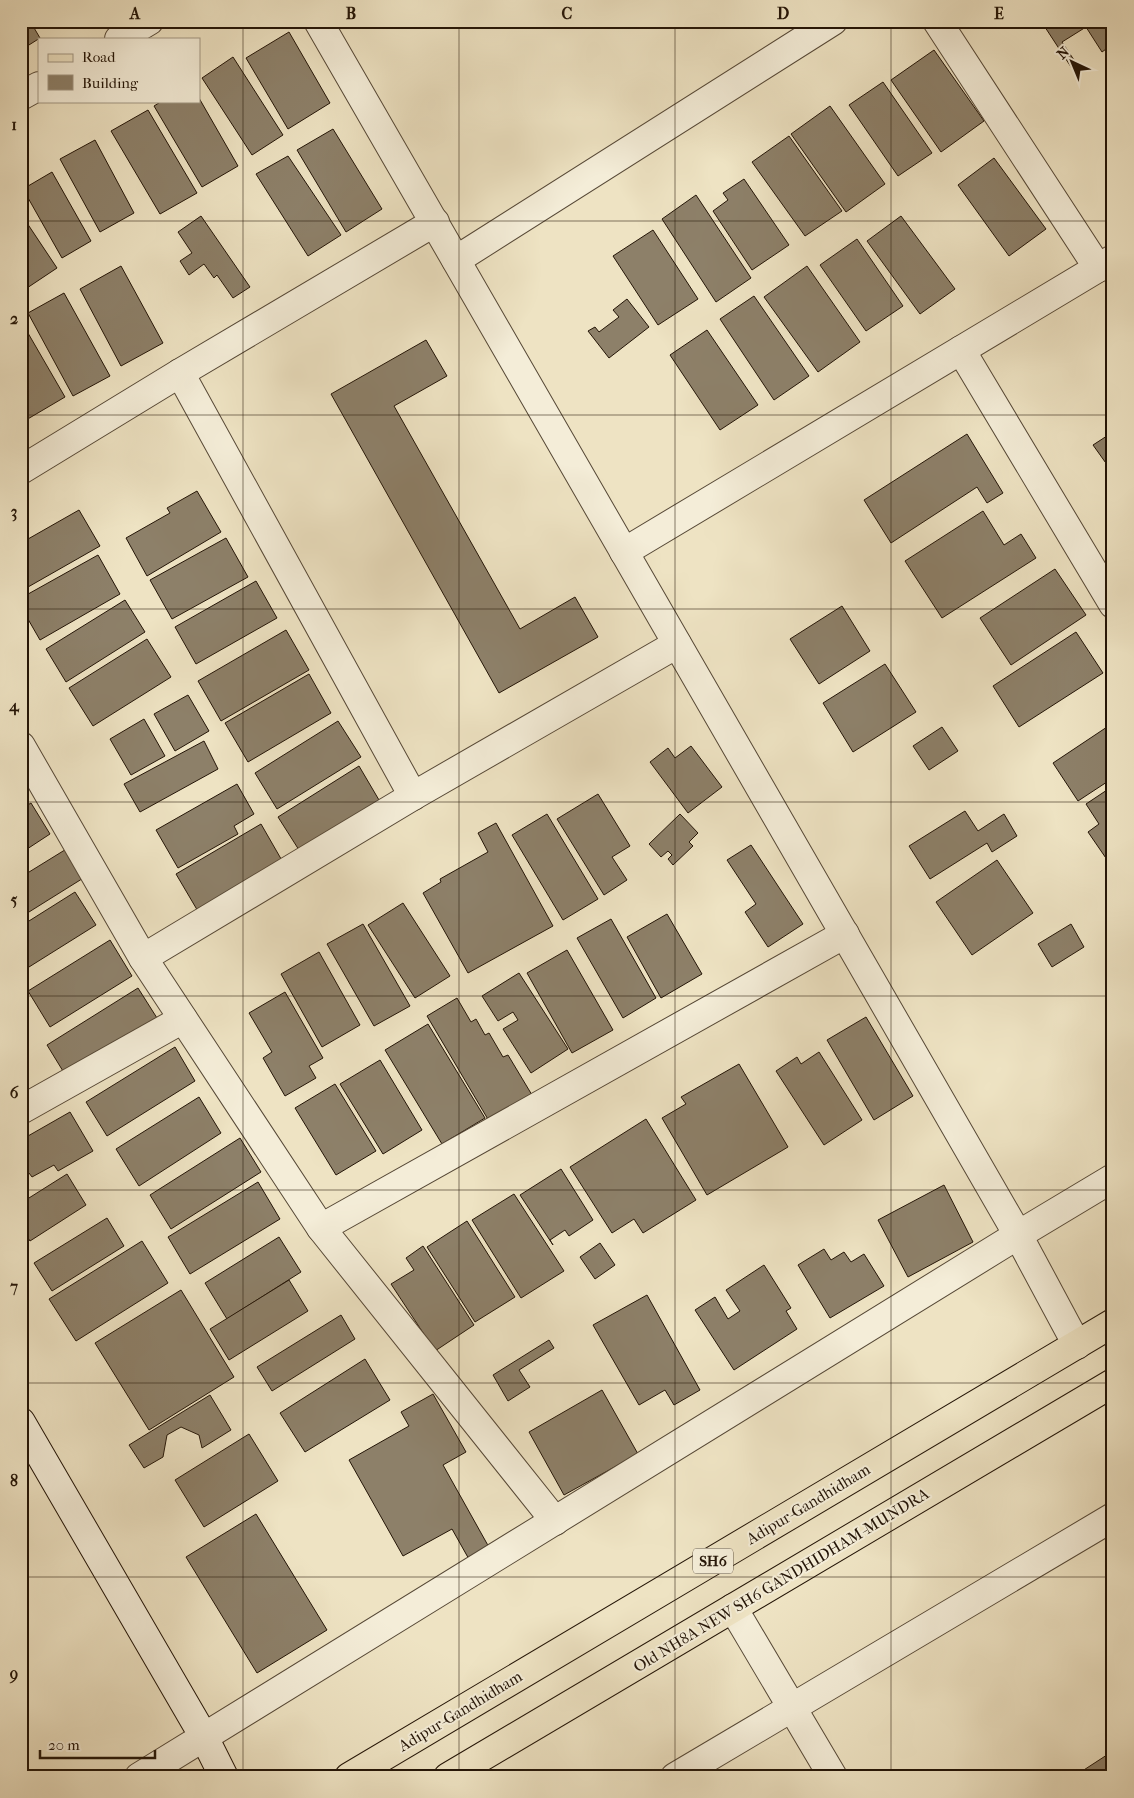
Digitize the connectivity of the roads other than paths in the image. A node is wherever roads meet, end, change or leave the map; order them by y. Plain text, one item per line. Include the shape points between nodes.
1 (149, 21) edge
2 (318, 21) edge
3 (833, 21) edge
4 (937, 21) edge
5 (121, 38) edge
6 (38, 87) edge
7 (21, 96) edge
8 (435, 222) junction
9 (456, 260) junction
10 (1106, 263) edge
11 (961, 350) junction
12 (180, 372) junction
13 (21, 470) edge
14 (624, 552) junction
15 (1113, 604) edge
16 (677, 644) junction
17 (21, 746) edge
18 (413, 796) junction
19 (845, 934) junction
20 (143, 958) junction
21 (183, 1019) junction
22 (21, 1110) edge
23 (1113, 1178) edge
24 (320, 1228) junction
25 (1018, 1235) junction
26 (1113, 1323) edge
27 (1077, 1345) junction
28 (1113, 1383) edge
29 (21, 1422) edge
30 (1113, 1518) edge
31 (555, 1520) junction
32 (733, 1608) junction
33 (792, 1707) junction
34 (204, 1737) junction
35 (139, 1777) edge
36 (224, 1777) edge
37 (349, 1777) edge
38 (448, 1777) edge
39 (675, 1777) edge
40 (833, 1777) edge

1 - 5 street
2 - 8 street
3 - 9 street
4 - 10 street
6 - 7 street
8 - 9 street
8 - 12 street
9 - 14 street
10 - 11 street
11 - 14 street
11 - 15 street
12 - 13 street
12 - 18 street
14 - 16 street
16 - 18 street
16 - 19 street
17 - 20 street
18 - 20 street
19 - 24 street
19 - 25 street
20 - 21 street
21 - 22 street
21 - 24 street
23 - 25 street
24 - 31 street
25 - 27 street
25 - 31 street
26 - 27 main road, Adipur-Gandhidham / SH6
27 - 37 main road, Adipur-Gandhidham / SH6
28 - 32 main road, Old NH8A NEW SH6 GANDHIDHAM-MUNDRA
29 - 34 street
30 - 33 street
31 - 34 street
32 - 33 street
32 - 38 main road, Old NH8A NEW SH6 GANDHIDHAM-MUNDRA
33 - 39 street
33 - 40 street
34 - 35 street
34 - 36 street

